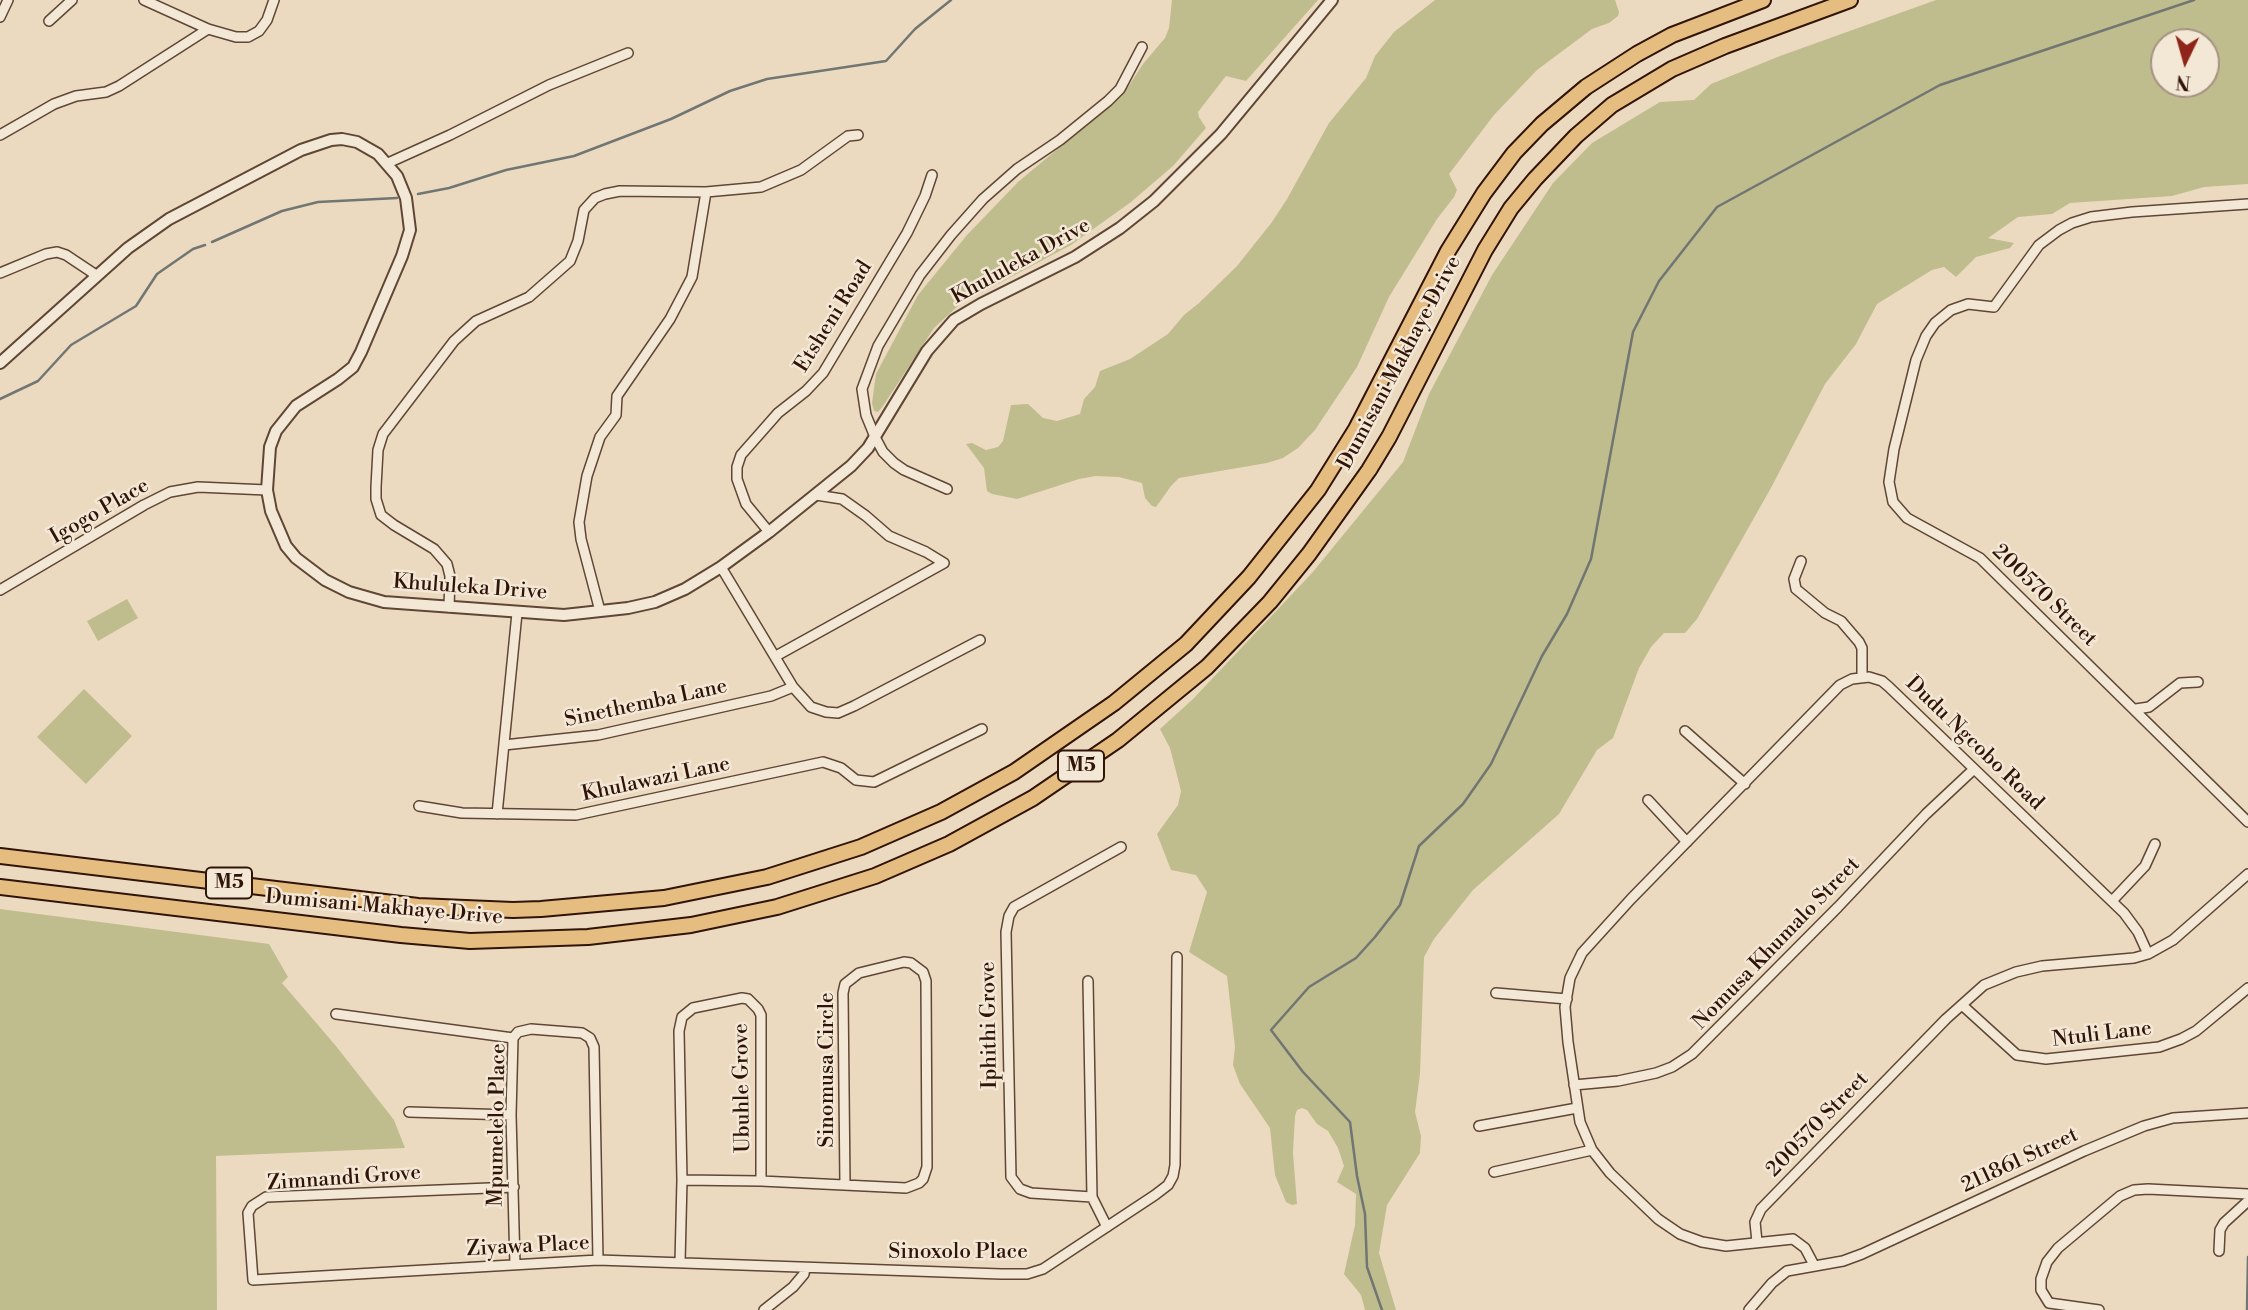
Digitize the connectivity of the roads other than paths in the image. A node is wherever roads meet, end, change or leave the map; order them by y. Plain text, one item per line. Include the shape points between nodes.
1 (8, 0) edge
2 (72, 0) edge
3 (144, 0) edge
4 (274, 0) edge
5 (1332, 0) edge
6 (1763, 0) edge
7 (1850, 0) edge
8 (0, 17) edge
9 (49, 21) dead end
10 (208, 29) junction
11 (1142, 47) dead end
12 (628, 53) dead end
13 (0, 135) edge
14 (859, 135) dead end
15 (388, 163) junction
16 (932, 176) dead end
17 (706, 192) junction
18 (2248, 204) edge
19 (0, 273) edge
20 (96, 275) junction
21 (0, 363) edge
22 (875, 437) junction
23 (947, 489) dead end
24 (267, 490) junction
25 (816, 495) junction
26 (769, 532) junction
27 (1801, 561) dead end
28 (721, 566) junction
29 (0, 590) edge
30 (449, 607) junction
31 (600, 611) junction
32 (517, 612) junction
33 (980, 640) dead end
34 (776, 656) junction
35 (1862, 677) junction
36 (2198, 682) dead end
37 (793, 687) junction
38 (2136, 709) junction
39 (982, 729) dead end
40 (1685, 731) dead end
41 (504, 745) junction
42 (1974, 769) junction
43 (1745, 784) junction
44 (1648, 800) dead end
45 (419, 806) dead end
46 (497, 814) junction
47 (2248, 822) edge
48 (1687, 842) junction
49 (2155, 844) dead end
50 (1121, 847) dead end
51 (0, 856) edge
52 (2248, 874) edge
53 (0, 887) edge
54 (2112, 901) junction
55 (2148, 954) junction
56 (1177, 957) dead end
57 (1088, 981) dead end
58 (2248, 988) edge
59 (1496, 993) dead end
60 (1567, 999) junction
61 (1962, 1005) junction
62 (336, 1014) dead end
63 (513, 1038) junction
64 (1574, 1085) junction
65 (1577, 1108) junction
66 (409, 1112) dead end
67 (2248, 1113) edge
68 (512, 1115) junction
69 (1479, 1126) dead end
70 (1592, 1150) junction
71 (1494, 1171) dead end
72 (682, 1181) junction
73 (761, 1181) junction
74 (845, 1185) junction
75 (514, 1187) junction
76 (2248, 1194) edge
77 (1092, 1197) junction
78 (2248, 1201) edge
79 (1107, 1227) junction
80 (1757, 1242) junction
81 (2219, 1251) dead end
82 (598, 1260) junction
83 (680, 1263) junction
84 (516, 1265) junction
85 (1814, 1265) junction
86 (805, 1268) junction
87 (253, 1280) joint
88 (764, 1310) edge
89 (1749, 1310) edge
90 (2099, 1310) edge

1 - 8 street
2 - 9 street
3 - 10 street
4 - 10 street via 267,20 248,37
5 - 22 street, Khululeka Drive via 1221,134 1153,201 1075,257 954,320 927,351
6 - 51 main road, Dumisani Makhaye Drive / M5 via 1672,35 1637,54 1586,87 1542,124 1483,193 1356,429 1305,507 1250,577 1186,644 1114,703 1014,772 941,812 861,847 754,880 664,898 541,909 418,906
7 - 53 main road, Dumisani Makhaye Drive / M5 via 1672,69 1612,105 1576,136 1511,208 1369,470 1270,603 1207,667 1126,734 1033,798 949,844 875,876 777,906 691,925 575,938 470,941 401,935
10 - 13 street via 118,86 54,104
11 - 22 street via 1120,89 983,199 920,275 878,346 864,380 863,404
12 - 15 street via 549,85
14 - 17 street via 848,136 784,179 761,187
15 - 20 street, Khululeka Drive via 357,142 321,142 169,219
15 - 24 street, Khululeka Drive via 409,208 410,230 402,256 353,367 296,406 276,431 270,447
16 - 26 street, Etsheni Road via 907,233 823,373 778,413 741,455 737,479 746,504
17 - 30 street via 620,191 595,198 584,211 570,261 529,297 464,330 383,434 377,468 378,508 386,520 434,549 447,564
17 - 31 street via 692,277 670,319 617,396 616,415 600,437 587,477 579,523
18 - 38 street, 200570 Street via 2091,217 2059,230 2039,245 1994,307 1968,304 1935,323 1916,360 1894,449 1889,482 1897,508 1980,558
19 - 20 street via 57,253
20 - 21 street, Khululeka Drive
22 - 23 street via 894,463
22 - 25 street, Khululeka Drive via 851,466
24 - 29 street, Igogo Place via 198,487 170,492
24 - 30 street, Khululeka Drive via 286,547 325,580 374,600
25 - 26 street, Khululeka Drive
25 - 34 street via 842,499 889,536 944,563
26 - 28 street, Khululeka Drive
27 - 35 street via 1794,579 1796,589 1841,621 1859,642
28 - 31 street, Khululeka Drive via 655,602
28 - 34 street
30 - 32 street, Khululeka Drive
31 - 32 street, Khululeka Drive via 564,615
32 - 41 street
33 - 37 street via 838,713 811,707
34 - 37 street
35 - 42 street, Dudu Ngcobo Road via 1882,681
35 - 43 street via 1840,685
36 - 38 street via 2180,682 2149,707
37 - 41 street, Sinethemba Lane via 598,735
38 - 47 street, 200570 Street
39 - 46 street, Khulawazi Lane via 874,782 856,780 832,764 814,764 589,813
40 - 43 street
41 - 46 street
42 - 54 street, Dudu Ngcobo Road
42 - 64 street, Nomusa Khumalo Street via 1692,1054 1657,1073
43 - 48 street
44 - 48 street
45 - 46 street, Khulawazi Lane
48 - 60 street via 1582,953 1570,978
49 - 54 street via 2145,866
50 - 77 street, Iphithi Grove via 1014,907 1006,932 1011,1177 1020,1189 1031,1193
52 - 55 street, 200570 Street via 2173,940
54 - 55 street, Dudu Ngcobo Road via 2138,932
55 - 61 street, 200570 Street via 2016,972 1984,985
56 - 79 street, Sinoxolo Place via 1173,1176 1168,1185
57 - 77 street
58 - 61 street, Ntuli Lane via 2181,1039 2158,1046 2046,1059 2017,1055
59 - 60 street
60 - 64 street
61 - 80 street, 200570 Street via 1761,1209 1755,1222
62 - 63 street
63 - 68 street, Mpumelelo Place
63 - 82 street, Mpumelelo Place via 530,1030 568,1031 582,1033 594,1047
64 - 65 street
65 - 69 street
65 - 70 street
66 - 68 street
67 - 85 street, 211861 Street via 2173,1118 2144,1126 1862,1254
68 - 75 street, Mpumelelo Place
70 - 71 street
70 - 80 street via 1639,1202 1673,1231 1715,1244
72 - 73 street
72 - 73 street, Ubuhle Grove via 682,1017 694,1008 742,998 761,1015
72 - 83 street
73 - 74 street
74 - 74 street, Sinomusa Circle via 842,993 845,984 859,973 904,962 918,967 926,981 927,1167 923,1179 913,1186
75 - 84 street, Mpumelelo Place
75 - 87 street, Zimnandi Grove via 266,1197 248,1213
76 - 90 street via 2166,1189 2126,1192 2059,1248 2044,1268 2040,1284 2049,1303
77 - 79 street
78 - 81 street via 2224,1223
79 - 86 street, Sinoxolo Place via 1057,1261 1027,1274
80 - 85 street via 1793,1239 1805,1248
82 - 83 street, Ziyawa Place
82 - 84 street, Ziyawa Place
83 - 86 street, Ziyawa Place
84 - 87 street, Ziyawa Place
85 - 89 street, 211861 Street via 1778,1277
86 - 88 street via 793,1287

